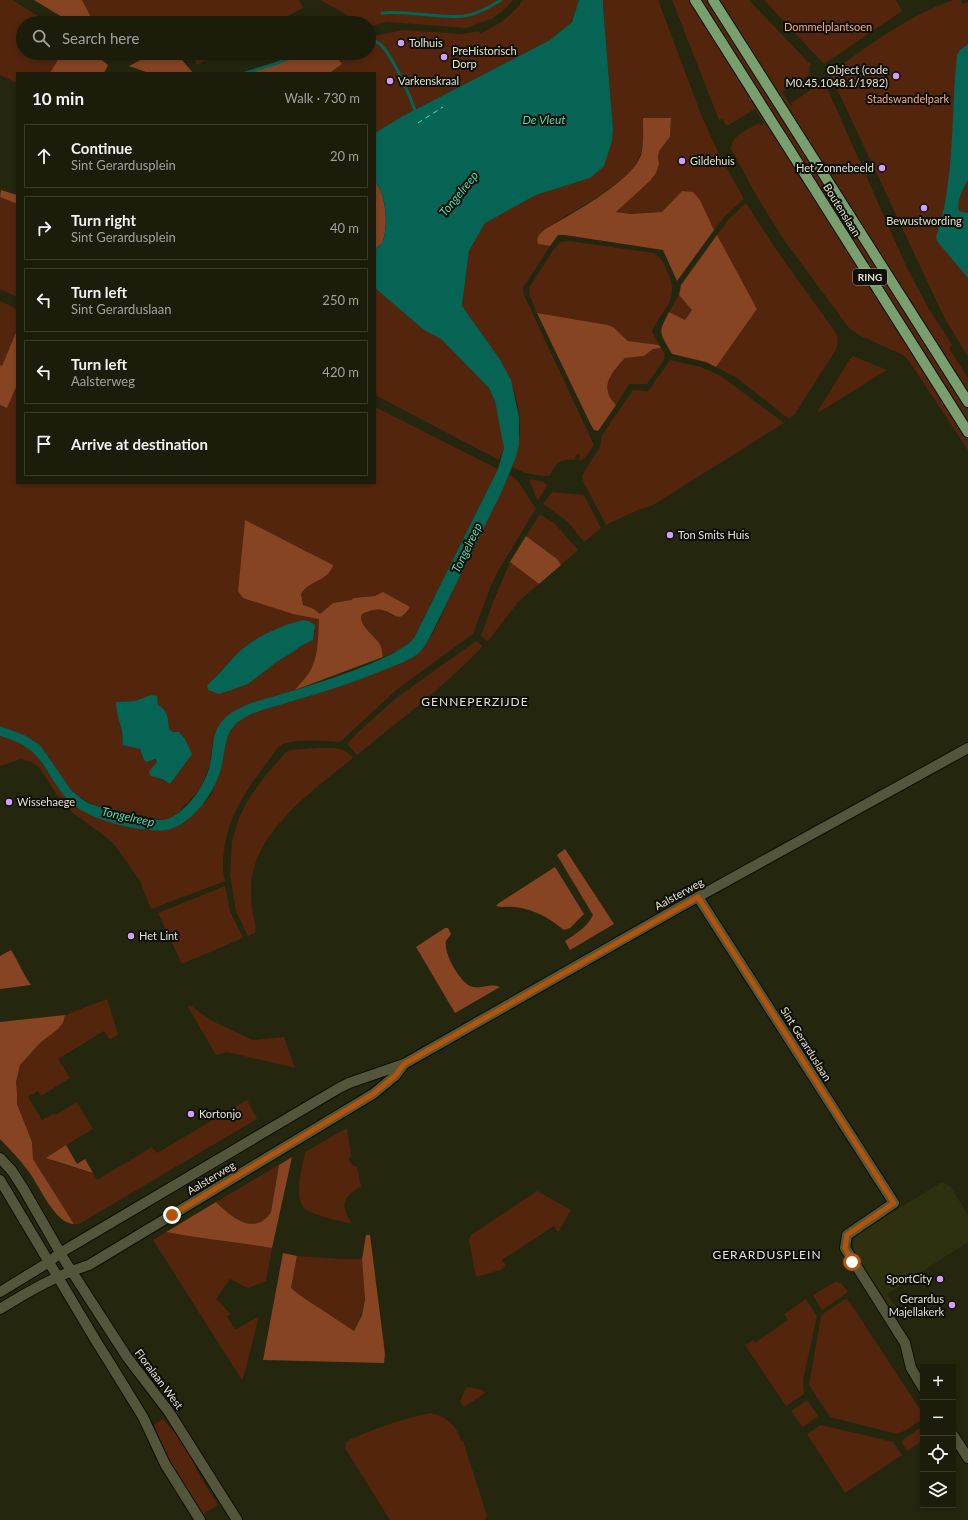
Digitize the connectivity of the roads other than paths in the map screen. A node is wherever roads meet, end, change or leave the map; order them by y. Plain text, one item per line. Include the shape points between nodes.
1 (695, 0) edge
2 (713, 0) edge
3 (968, 402) edge
4 (968, 432) edge
5 (968, 748) edge
6 (698, 897) junction
7 (404, 1064) junction
8 (0, 1158) edge
9 (0, 1180) edge
10 (60, 1253) junction
11 (49, 1262) junction
12 (71, 1270) junction
13 (58, 1276) junction
14 (0, 1292) edge
15 (0, 1309) edge
16 (920, 1383) edge
17 (954, 1436) edge
18 (968, 1458) edge
19 (200, 1520) edge
20 (237, 1520) edge

1 - 4 main road, Boutenslaan / RING
2 - 3 main road, Boutenslaan / RING
5 - 6 main road, Aalsterweg
6 - 7 main road, Aalsterweg
6 - 16 main road, Sint Gerarduslaan via 894,1203 847,1235 845,1248 904,1343 911,1368
7 - 10 main road, Aalsterweg via 339,1088
7 - 12 main road, Aalsterweg via 395,1076 373,1094 89,1265
8 - 10 main road, Floralaan West via 23,1188
9 - 11 main road
10 - 11 main road, Aalsterweg
10 - 12 main road, Floralaan West
11 - 13 main road
11 - 14 main road, Aalsterweg
12 - 13 main road, Aalsterweg
12 - 20 main road, Floralaan West via 127,1357 169,1412
13 - 15 main road, Aalsterweg
13 - 19 main road via 143,1417 165,1464
17 - 18 main road

